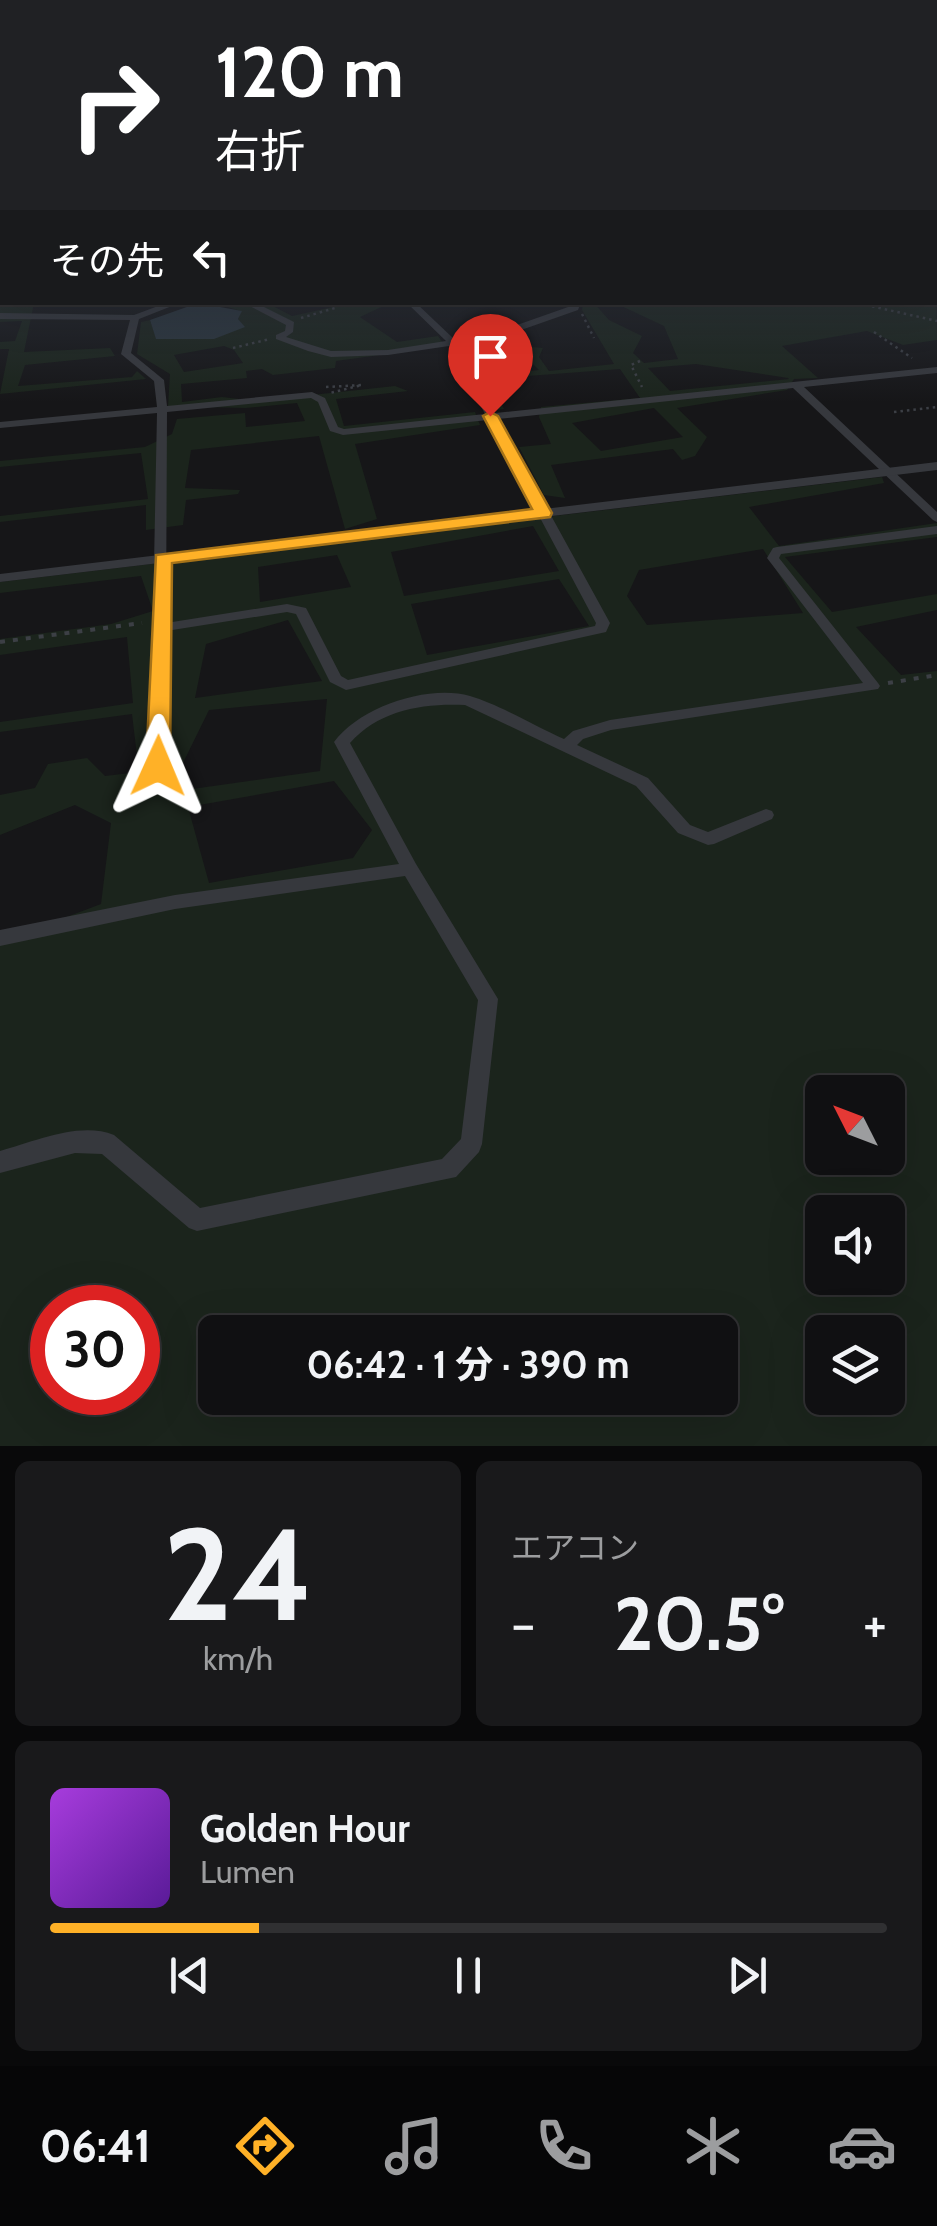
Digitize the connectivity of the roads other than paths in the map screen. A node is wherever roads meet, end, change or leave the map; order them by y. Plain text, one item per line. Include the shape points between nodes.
1 (170, 305) edge
2 (252, 305) edge
3 (413, 305) edge
4 (576, 305) edge
5 (0, 316) edge
6 (135, 318) junction
7 (451, 341) junction
8 (932, 371) edge
9 (796, 385) junction
10 (162, 408) junction
11 (490, 416) junction
12 (0, 425) edge
13 (937, 466) edge
14 (890, 472) junction
15 (544, 513) junction
16 (937, 518) edge
17 (937, 530) edge
18 (163, 559) junction
19 (0, 578) edge
20 (161, 624) junction
21 (568, 744) junction
22 (158, 766) dead end
23 (766, 815) dead end
24 (410, 869) junction
25 (0, 938) edge
26 (0, 1162) edge

1 - 6 street
2 - 7 street via 287,321 290,332 279,337 333,354
3 - 7 street
4 - 7 street via 537,324
5 - 6 street
6 - 10 street via 126,354 159,380
7 - 11 street
8 - 9 street
9 - 11 street
9 - 14 street
10 - 11 street via 312,395 322,400 334,429 344,432
10 - 12 street
10 - 18 street
11 - 15 street
13 - 14 street
14 - 15 street
14 - 16 street
15 - 18 street
15 - 20 street via 602,623 592,634 346,685 335,679 302,611
17 - 21 street via 777,551 772,558 873,686 610,725
18 - 19 street
18 - 20 street
20 - 22 street
21 - 23 street via 642,782 684,829 708,839
21 - 24 street via 450,698 387,709 354,726 342,742
24 - 25 street via 175,902
24 - 26 street via 488,999 470,1144 448,1169 197,1220 106,1142 75,1142

